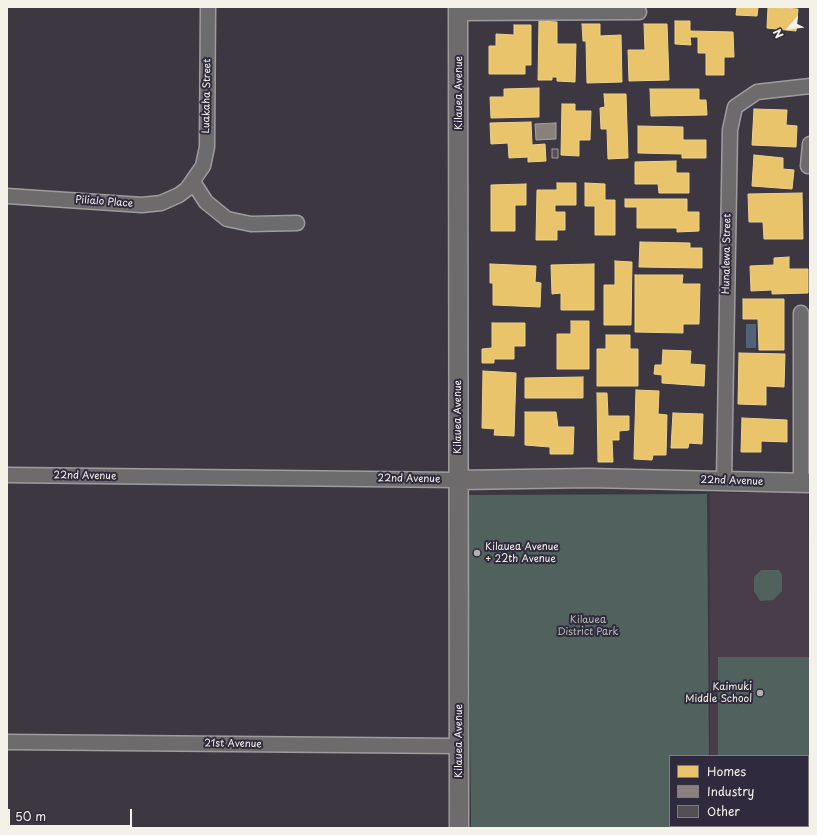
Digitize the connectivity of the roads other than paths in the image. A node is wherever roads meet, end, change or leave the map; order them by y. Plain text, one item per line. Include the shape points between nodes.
1 (208, 7) edge
2 (459, 10) edge
3 (639, 12) dead end
4 (810, 86) edge
5 (810, 144) edge
6 (808, 166) dead end
7 (193, 182) junction
8 (7, 196) edge
9 (297, 223) dead end
10 (801, 313) dead end
11 (7, 475) edge
12 (458, 480) junction
13 (724, 481) junction
14 (805, 483) edge
15 (7, 742) edge
16 (459, 746) junction
17 (459, 828) edge

1 - 7 street, Luakaha Street via 207,147 203,166
2 - 3 street
2 - 12 street, Kilauea Avenue
4 - 13 street, Hunalewa Street via 757,92 735,107 730,130
5 - 6 street
7 - 8 street, Pilialo Place via 175,198 152,205
7 - 9 street via 206,202 227,219 251,224
10 - 14 street
11 - 12 street, 22nd Avenue
12 - 13 street, 22nd Avenue via 589,478
12 - 16 street, Kilauea Avenue
13 - 14 street, 22nd Avenue
15 - 16 street, 21st Avenue
16 - 17 street, Kilauea Avenue

